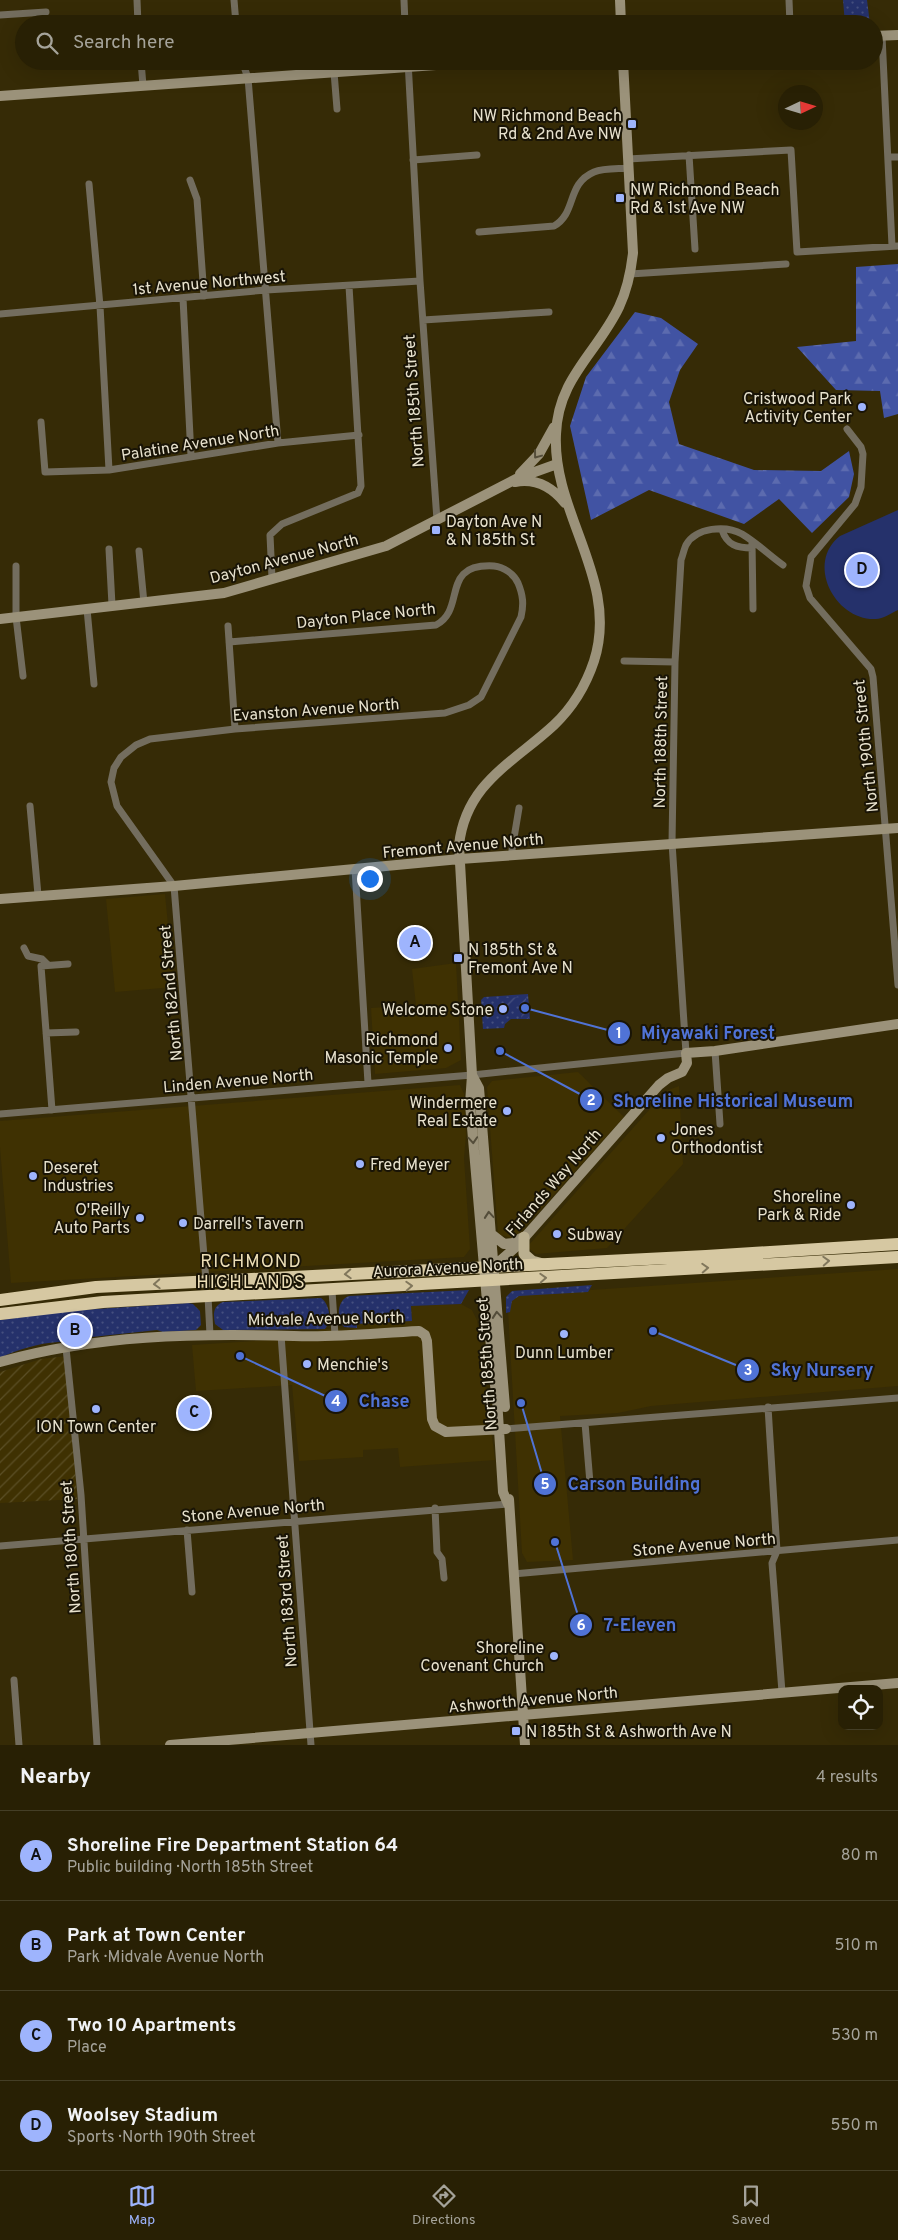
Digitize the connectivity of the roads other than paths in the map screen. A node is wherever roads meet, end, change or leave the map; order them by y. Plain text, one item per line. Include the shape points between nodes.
1 (137, 0) edge
2 (234, 0) edge
3 (404, 0) edge
4 (620, 0) edge
5 (789, 0) edge
6 (46, 12) dead end
7 (0, 15) edge
8 (138, 15) edge
9 (235, 15) edge
10 (405, 15) edge
11 (621, 15) edge
12 (790, 15) edge
13 (898, 35) edge
14 (883, 36) edge
15 (141, 70) edge
16 (245, 70) edge
17 (352, 70) edge
18 (408, 70) edge
19 (624, 70) edge
20 (881, 70) edge
21 (334, 72) junction
22 (248, 78) junction
23 (142, 86) junction
24 (0, 96) edge
25 (337, 109) dead end
26 (477, 155) dead end
27 (689, 155) junction
28 (898, 157) edge
29 (888, 158) junction
30 (413, 160) junction
31 (629, 164) junction
32 (190, 180) dead end
33 (89, 184) dead end
34 (479, 232) dead end
35 (895, 246) edge
36 (695, 249) dead end
37 (786, 264) dead end
38 (630, 274) junction
39 (420, 281) junction
40 (349, 286) junction
41 (266, 290) junction
42 (204, 296) junction
43 (183, 298) junction
44 (100, 306) junction
45 (549, 312) dead end
46 (0, 314) edge
47 (423, 320) junction
48 (557, 419) junction
49 (41, 422) dead end
50 (847, 429) dead end
51 (359, 435) junction
52 (278, 443) junction
53 (191, 456) junction
54 (557, 464) junction
55 (109, 470) junction
56 (507, 483) junction
57 (571, 512) junction
58 (437, 520) junction
59 (722, 530) junction
60 (752, 544) junction
61 (109, 549) dead end
62 (139, 551) dead end
63 (783, 565) dead end
64 (16, 566) dead end
65 (272, 578) junction
66 (144, 603) junction
67 (112, 605) junction
68 (87, 609) junction
69 (753, 609) dead end
70 (16, 617) junction
71 (0, 619) edge
72 (228, 626) dead end
73 (229, 642) junction
74 (624, 660) dead end
75 (675, 662) junction
76 (23, 676) dead end
77 (94, 684) dead end
78 (481, 697) joint
79 (235, 729) junction
80 (30, 806) dead end
81 (519, 808) dead end
82 (898, 828) edge
83 (886, 829) junction
84 (672, 843) junction
85 (511, 856) junction
86 (460, 860) junction
87 (355, 870) junction
88 (174, 886) junction
89 (38, 895) junction
90 (0, 898) edge
91 (24, 948) dead end
92 (68, 964) dead end
93 (45, 965) junction
94 (898, 986) edge
95 (898, 1024) edge
96 (76, 1032) dead end
97 (46, 1033) junction
98 (715, 1051) junction
99 (686, 1053) junction
100 (472, 1075) junction
101 (368, 1083) junction
102 (193, 1097) junction
103 (52, 1110) junction
104 (0, 1114) edge
105 (720, 1124) dead end
106 (490, 1233) junction
107 (524, 1237) junction
108 (898, 1244) edge
109 (811, 1250) junction
110 (790, 1251) junction
111 (898, 1257) edge
112 (654, 1259) junction
113 (801, 1263) junction
114 (545, 1264) junction
115 (777, 1264) junction
116 (489, 1267) junction
117 (645, 1272) junction
118 (310, 1276) junction
119 (233, 1280) junction
120 (206, 1281) junction
121 (490, 1281) junction
122 (73, 1290) junction
123 (332, 1290) junction
124 (300, 1292) junction
125 (208, 1296) junction
126 (187, 1297) junction
127 (0, 1300) edge
128 (59, 1306) junction
129 (0, 1314) edge
130 (210, 1335) junction
131 (281, 1335) junction
132 (335, 1335) junction
133 (66, 1348) junction
134 (0, 1362) edge
135 (898, 1398) edge
136 (768, 1408) junction
137 (585, 1423) junction
138 (503, 1429) junction
139 (590, 1484) dead end
140 (508, 1504) junction
141 (435, 1508) junction
142 (294, 1520) junction
143 (187, 1530) junction
144 (84, 1539) junction
145 (898, 1540) edge
146 (0, 1546) edge
147 (777, 1551) junction
148 (513, 1574) junction
149 (444, 1578) dead end
150 (192, 1592) dead end
151 (14, 1680) dead end
152 (898, 1682) edge
153 (782, 1692) junction
154 (523, 1715) junction
155 (310, 1734) junction
156 (19, 1745) edge
157 (97, 1745) edge
158 (170, 1745) edge
159 (311, 1745) edge
160 (525, 1745) edge

1 - 8 street
2 - 9 street
3 - 10 street
4 - 11 street
5 - 12 street
6 - 7 street
13 - 14 street
15 - 23 street
16 - 22 street
17 - 21 street
18 - 30 street, North 185th Street
19 - 31 street
20 - 29 street
21 - 22 street
21 - 25 street
22 - 23 street
22 - 41 street
23 - 24 street
26 - 30 street
27 - 31 street
27 - 35 street via 791,150 797,252
27 - 36 street
28 - 29 street
29 - 35 street
30 - 39 street, North 185th Street
31 - 34 street via 595,172 576,186 563,221 554,226
31 - 38 street via 633,253
32 - 42 street via 197,199
33 - 44 street
37 - 38 street
38 - 48 street via 619,308 569,383
39 - 40 street, 1st Avenue Northwest
39 - 47 street, North 185th Street
40 - 41 street, 1st Avenue Northwest
40 - 51 street
41 - 42 street, 1st Avenue Northwest
41 - 52 street
42 - 43 street, 1st Avenue Northwest
43 - 44 street, 1st Avenue Northwest
43 - 53 street
44 - 46 street, 1st Avenue Northwest
44 - 55 street
45 - 47 street
47 - 58 street, North 185th Street
48 - 54 street
48 -> 56 street via 539,454 524,471
49 - 55 street, Palatine Avenue North via 45,472
50 - 83 street, North 190th Street via 863,454 861,487 855,504 811,557 806,586 810,598 871,669
51 - 52 street, Palatine Avenue North
51 - 65 street via 361,486 358,493 282,524 270,535
52 - 53 street, Palatine Avenue North
53 - 55 street, Palatine Avenue North
54 - 56 street, Dayton Avenue North
54 - 57 street
56 - 57 street via 543,484 557,493
56 - 58 street, Dayton Avenue North
57 - 86 street, North 185th Street via 599,598 600,634 594,660 583,688 564,714 487,781 473,800 461,833
58 - 65 street, Dayton Avenue North via 386,546
59 - 60 street, North 188th Street via 740,533
59 - 60 street via 733,546
59 - 75 street, North 188th Street via 705,530 686,545 679,575
60 - 63 street, North 188th Street
60 - 69 street
61 - 67 street
62 - 66 street
64 - 70 street
65 - 66 street, Dayton Avenue North via 224,592
66 - 67 street, Dayton Avenue North
67 - 68 street, Dayton Avenue North
68 - 70 street, Dayton Avenue North
68 - 77 street
70 - 71 street, Dayton Avenue North
70 - 76 street
72 - 73 street
73 - 78 street, Dayton Place North via 436,625 448,616 456,583 464,574 472,569 494,566 508,571 516,580 524,606
73 - 79 street
74 - 75 street
75 - 84 street, North 188th Street
78 - 79 street, Evanston Avenue North via 463,708 445,713
79 - 88 street, Evanston Avenue North via 150,739 121,757 114,768 111,782 116,806
80 - 89 street
81 - 85 street
82 - 83 street, Fremont Avenue North
83 - 84 street, Fremont Avenue North
83 - 94 street, North 190th Street
84 - 85 street, Fremont Avenue North
84 - 99 street, North 188th Street
85 - 86 street, Fremont Avenue North
86 - 87 street, Fremont Avenue North
86 - 100 street, North 185th Street
87 - 88 street, Fremont Avenue North
87 - 101 street
88 - 89 street, Fremont Avenue North
88 - 102 street, North 182nd Street
89 - 90 street, Fremont Avenue North
91 - 93 street via 28,956 42,960
92 - 93 street
93 - 97 street
95 - 98 street
96 - 97 street
97 - 103 street
98 - 99 street
98 - 105 street
99 - 100 street, Linden Avenue North
99 - 107 street, Firlands Way North via 685,1069 659,1085
100 - 101 street, Linden Avenue North
106 -> 100 street, North 185th Street via 478,1088
100 -> 116 street, North 185th Street via 470,1104
101 - 102 street, Linden Avenue North
102 - 103 street, Linden Avenue North
102 - 120 street, North 182nd Street
103 - 104 street, Linden Avenue North
106 - 107 street via 504,1244
106 - 116 street, North 185th Street
107 - 114 main road via 524,1254 532,1261
107 - 116 street, Firlands Way North via 506,1258
108 - 109 highway, Aurora Avenue North
109 - 110 highway, Aurora Avenue North
109 - 113 main road
110 - 112 highway, Aurora Avenue North
110 - 115 main road
113 -> 111 highway, Aurora Avenue North
112 - 114 highway, Aurora Avenue North
112 - 117 main road
113 - 115 highway, Aurora Avenue North
114 - 116 highway, Aurora Avenue North
117 -> 115 highway, Aurora Avenue North
116 -> 118 highway, Aurora Avenue North
116 - 121 street, North 185th Street
121 -> 117 highway, Aurora Avenue North
118 - 119 highway, Aurora Avenue North
118 - 124 main road via 309,1283
119 - 120 highway, Aurora Avenue North
119 - 125 main road via 216,1287
120 -> 122 highway, Aurora Avenue North
120 - 126 main road
123 -> 121 highway, Aurora Avenue North
121 - 138 street, North 185th Street
122 - 127 highway, Aurora Avenue North
122 - 128 main road
123 - 124 highway, Aurora Avenue North
123 - 132 street
124 - 125 highway, Aurora Avenue North
125 - 126 highway, Aurora Avenue North
125 - 130 street
126 - 128 highway, Aurora Avenue North
128 - 129 highway, Aurora Avenue North
130 - 131 street, Midvale Avenue North
130 - 133 street, Midvale Avenue North via 139,1338
131 - 132 street, Midvale Avenue North
131 - 142 street, North 183rd Street
132 - 138 street, Midvale Avenue North via 422,1332 427,1341 435,1426 446,1432
133 - 134 street, Midvale Avenue North
133 - 144 street, North 180th Street
135 - 136 street, Midvale Avenue North
136 - 137 street, Midvale Avenue North
136 - 147 street
137 - 138 street, Midvale Avenue North
137 - 139 street
138 - 140 street, North 185th Street via 510,1492
140 - 141 street, Stone Avenue North
140 - 148 street, North 185th Street
141 - 142 street, Stone Avenue North
141 - 149 street via 437,1552 442,1559
142 - 143 street, Stone Avenue North
142 - 155 street, North 183rd Street
143 - 144 street, Stone Avenue North
143 - 150 street
144 - 146 street, Stone Avenue North
144 - 157 street, North 180th Street
145 - 147 street, Stone Avenue North
147 - 148 street, Stone Avenue North
147 - 153 street via 772,1563
148 - 154 street, North 185th Street
151 - 156 street
152 - 153 street, Ashworth Avenue North
153 - 154 street, Ashworth Avenue North
154 - 155 street, Ashworth Avenue North
154 - 160 street, North 185th Street
155 - 158 street, Ashworth Avenue North
155 - 159 street, North 183rd Street

